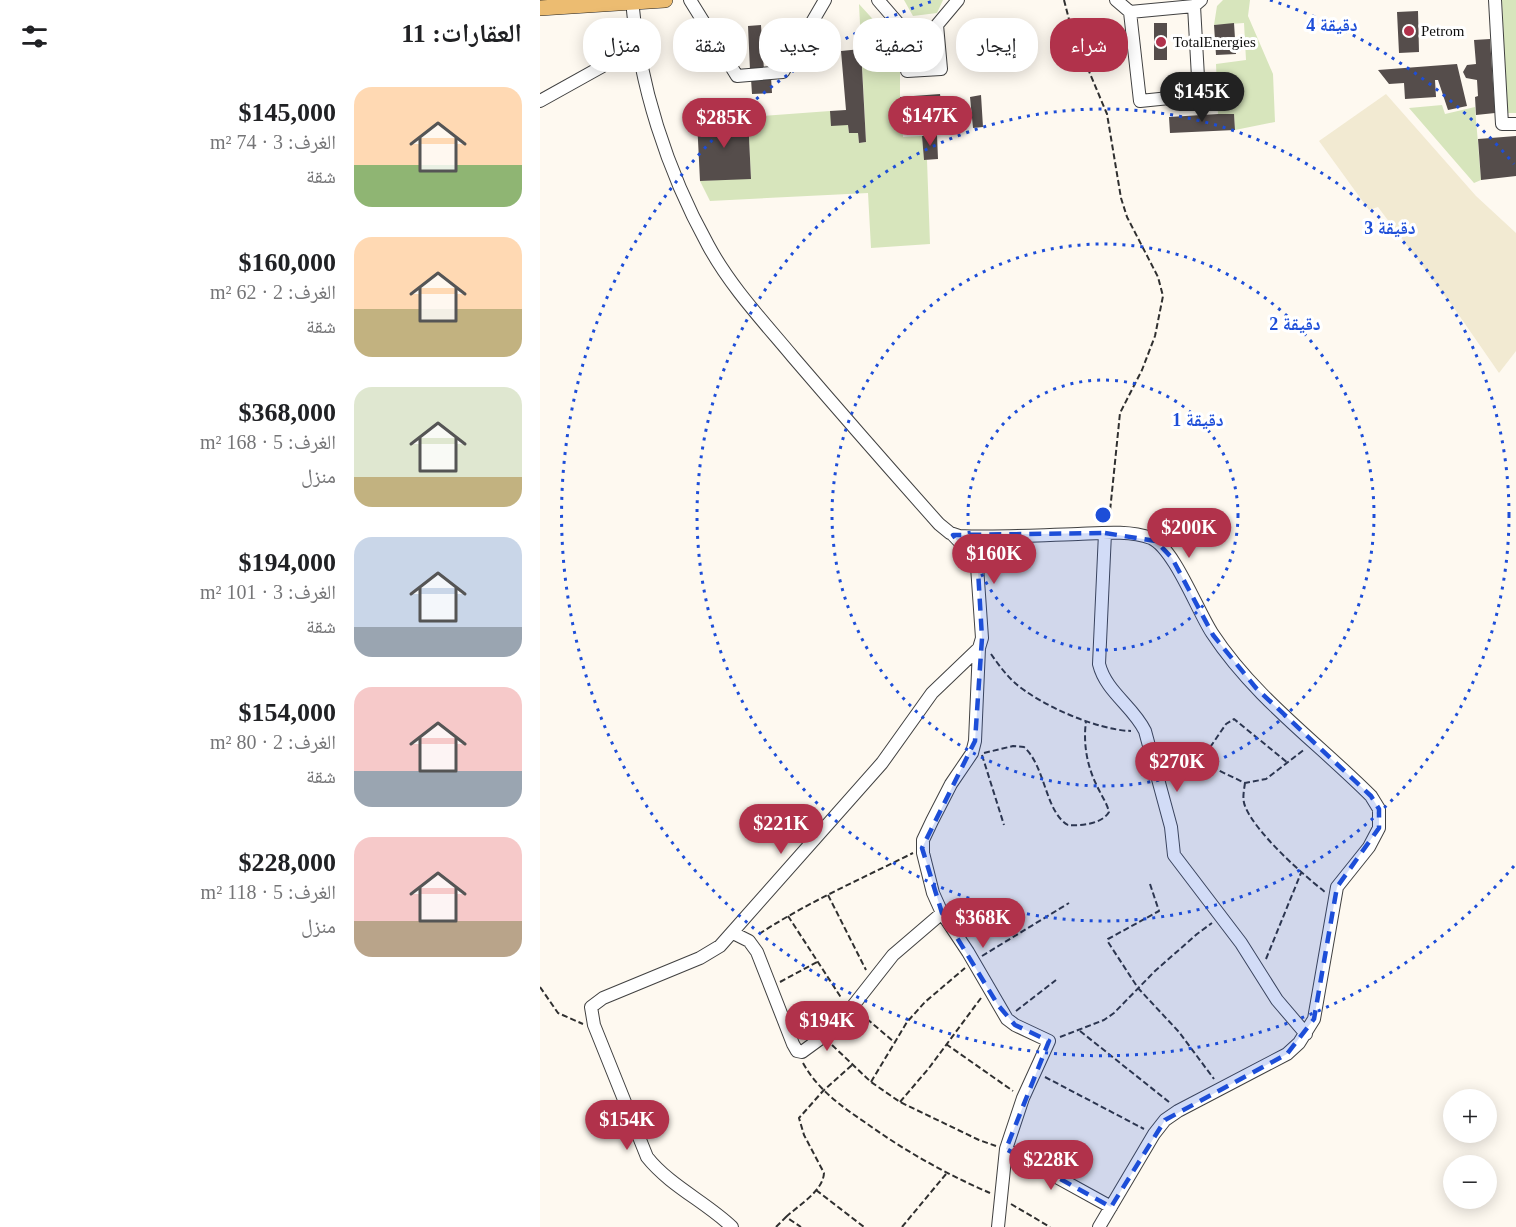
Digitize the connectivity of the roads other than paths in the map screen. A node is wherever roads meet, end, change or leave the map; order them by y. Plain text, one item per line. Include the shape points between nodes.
1 (664, 0) edge
2 (690, 0) edge
3 (825, 0) edge
4 (879, 0) edge
5 (958, 0) edge
6 (1116, 0) edge
7 (1495, 0) edge
8 (632, 1) edge
9 (1198, 3) edge
10 (540, 8) edge
11 (1130, 12) junction
12 (634, 18) edge
13 (592, 72) edge
14 (642, 72) edge
15 (540, 101) edge
16 (1516, 124) edge
17 (1107, 533) junction
18 (953, 535) junction
19 (980, 645) junction
20 (942, 913) junction
21 (732, 933) junction
22 (1306, 1034) junction
23 (1006, 1149) junction
24 (1111, 1207) junction
25 (732, 1227) edge
26 (998, 1227) edge
27 (1099, 1227) edge

1 - 8 main road
2 - 3 street via 737,76 783,72
4 - 5 street via 904,30 907,71 940,69 937,25
6 - 11 street
7 - 16 street via 1502,124
8 - 10 main road
8 - 12 street
9 - 11 street
9 - 11 street via 1199,95 1140,101
13 - 15 street
14 - 18 street via 681,187 708,246 746,302 783,346 939,524
17 - 18 street
17 - 22 street via 1099,664 1104,678 1138,719 1146,736 1171,827 1174,855 1241,943 1277,1000
17 - 22 street via 1148,537 1165,548 1227,653 1256,688 1350,775 1379,809 1379,828 1369,847 1337,887 1314,1019
18 - 19 street via 977,566 982,616
19 - 20 street via 977,751 943,799 922,848
19 - 21 street via 932,693 882,763
20 - 21 street via 893,955 852,1009 824,1036 798,1052 757,952 749,941
20 - 23 street via 1007,1018 1049,1041 1023,1098
21 - 25 street via 707,955 596,1002 590,1009 647,1157
22 - 24 street via 1287,1054 1165,1120
23 - 24 street
23 - 26 street
24 - 27 street

